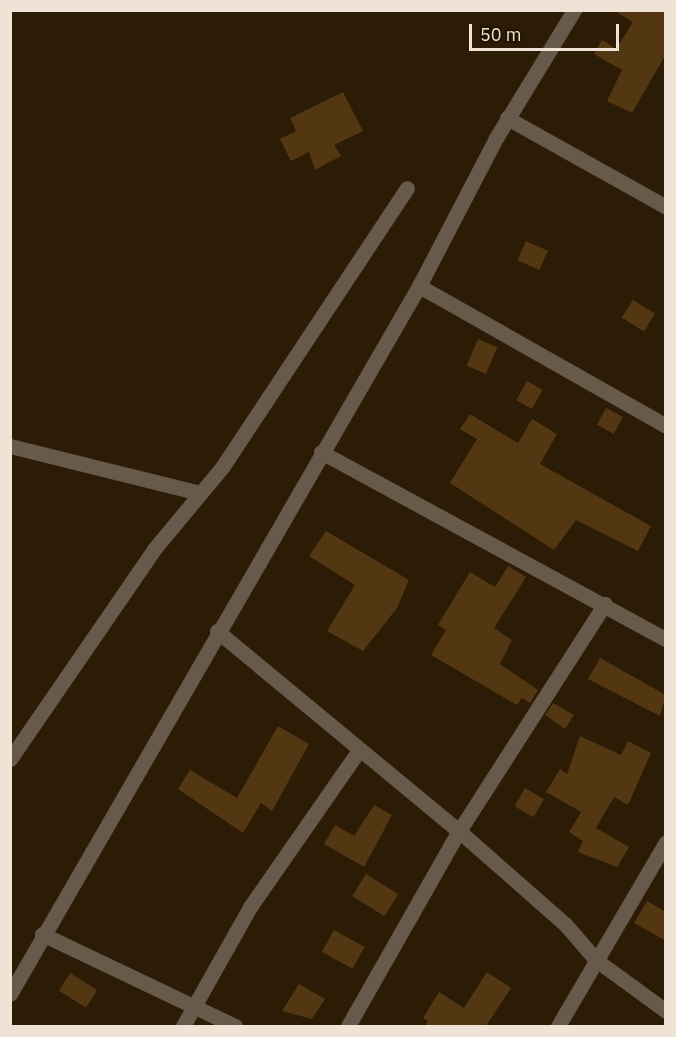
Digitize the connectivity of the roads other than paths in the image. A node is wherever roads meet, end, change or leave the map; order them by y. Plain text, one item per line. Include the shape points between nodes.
1 (574, 10) edge
2 (507, 118) junction
3 (407, 188) dead end
4 (666, 207) edge
5 (419, 286) junction
6 (666, 426) edge
7 (10, 446) edge
8 (321, 452) junction
9 (196, 492) junction
10 (605, 604) junction
11 (217, 631) junction
12 (666, 639) edge
13 (359, 750) junction
14 (10, 759) edge
15 (459, 831) junction
16 (664, 848) edge
17 (42, 934) junction
18 (596, 960) junction
19 (10, 994) edge
20 (195, 1004) junction
21 (666, 1011) edge
22 (183, 1026) edge
23 (235, 1026) edge
24 (348, 1026) edge
25 (558, 1026) edge

1 - 2 street
2 - 4 street
2 - 5 street
3 - 9 street via 223,466
5 - 6 street
5 - 8 street
7 - 9 street
8 - 10 street
8 - 11 street
9 - 14 street
10 - 12 street
10 - 15 street
11 - 13 street
11 - 17 street
13 - 15 street
13 - 20 street via 250,907
15 - 18 street via 565,924
15 - 24 street
16 - 18 street
17 - 19 street
17 - 20 street
18 - 21 street
18 - 25 street
20 - 22 street
20 - 23 street

